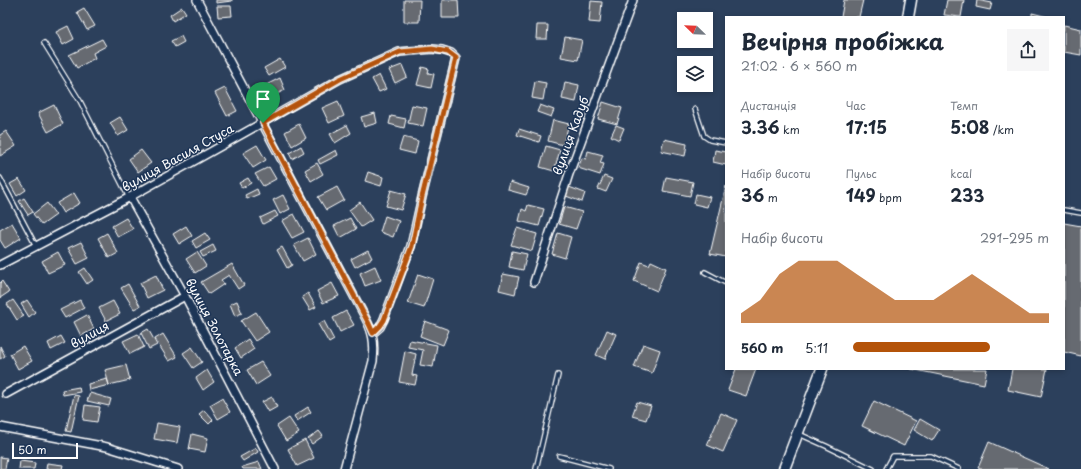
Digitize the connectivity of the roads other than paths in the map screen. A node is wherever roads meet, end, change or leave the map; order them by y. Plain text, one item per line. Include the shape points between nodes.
1 (197, 0) edge
2 (633, 0) edge
3 (911, 0) edge
4 (908, 16) edge
5 (44, 43) dead end
6 (695, 109) dead end
7 (263, 123) junction
8 (725, 143) edge
9 (0, 178) edge
10 (130, 197) junction
11 (1065, 210) edge
12 (1081, 213) edge
13 (36, 246) junction
14 (0, 265) edge
15 (705, 272) dead end
16 (534, 282) dead end
17 (725, 282) edge
18 (185, 296) junction
19 (373, 333) junction
20 (822, 370) edge
21 (558, 375) dead end
22 (6, 394) dead end
23 (0, 427) edge
24 (798, 433) junction
25 (559, 456) dead end
26 (178, 469) edge
27 (275, 469) edge
28 (344, 469) edge
29 (536, 469) edge
30 (609, 469) edge
31 (784, 469) edge
32 (873, 469) edge
33 (886, 469) edge
34 (959, 469) edge

1 - 7 street
2 - 16 street, вулиця Кадуб via 569,174
3 - 4 main road
5 - 10 lane via 80,101
6 - 8 lane via 704,136
7 - 10 street, вулиця Василя Стуса
7 - 19 street
7 - 19 street, вулиця Василя Стуса via 340,79 400,52 442,50 456,58 412,246 384,320
9 - 13 lane
10 - 13 street, вулиця Василя Стуса
10 - 18 street, вулиця Золотарка
11 - 12 lane
13 - 14 street, вулиця Василя Стуса
15 - 17 lane
18 - 22 street, вулиця
18 - 27 street, вулиця Золотарка
19 - 28 street via 373,361
20 - 24 main road
21 - 29 lane
23 - 26 street via 107,447
24 - 31 main road
24 - 32 lane
25 - 30 lane
33 - 34 lane via 893,456 931,456

